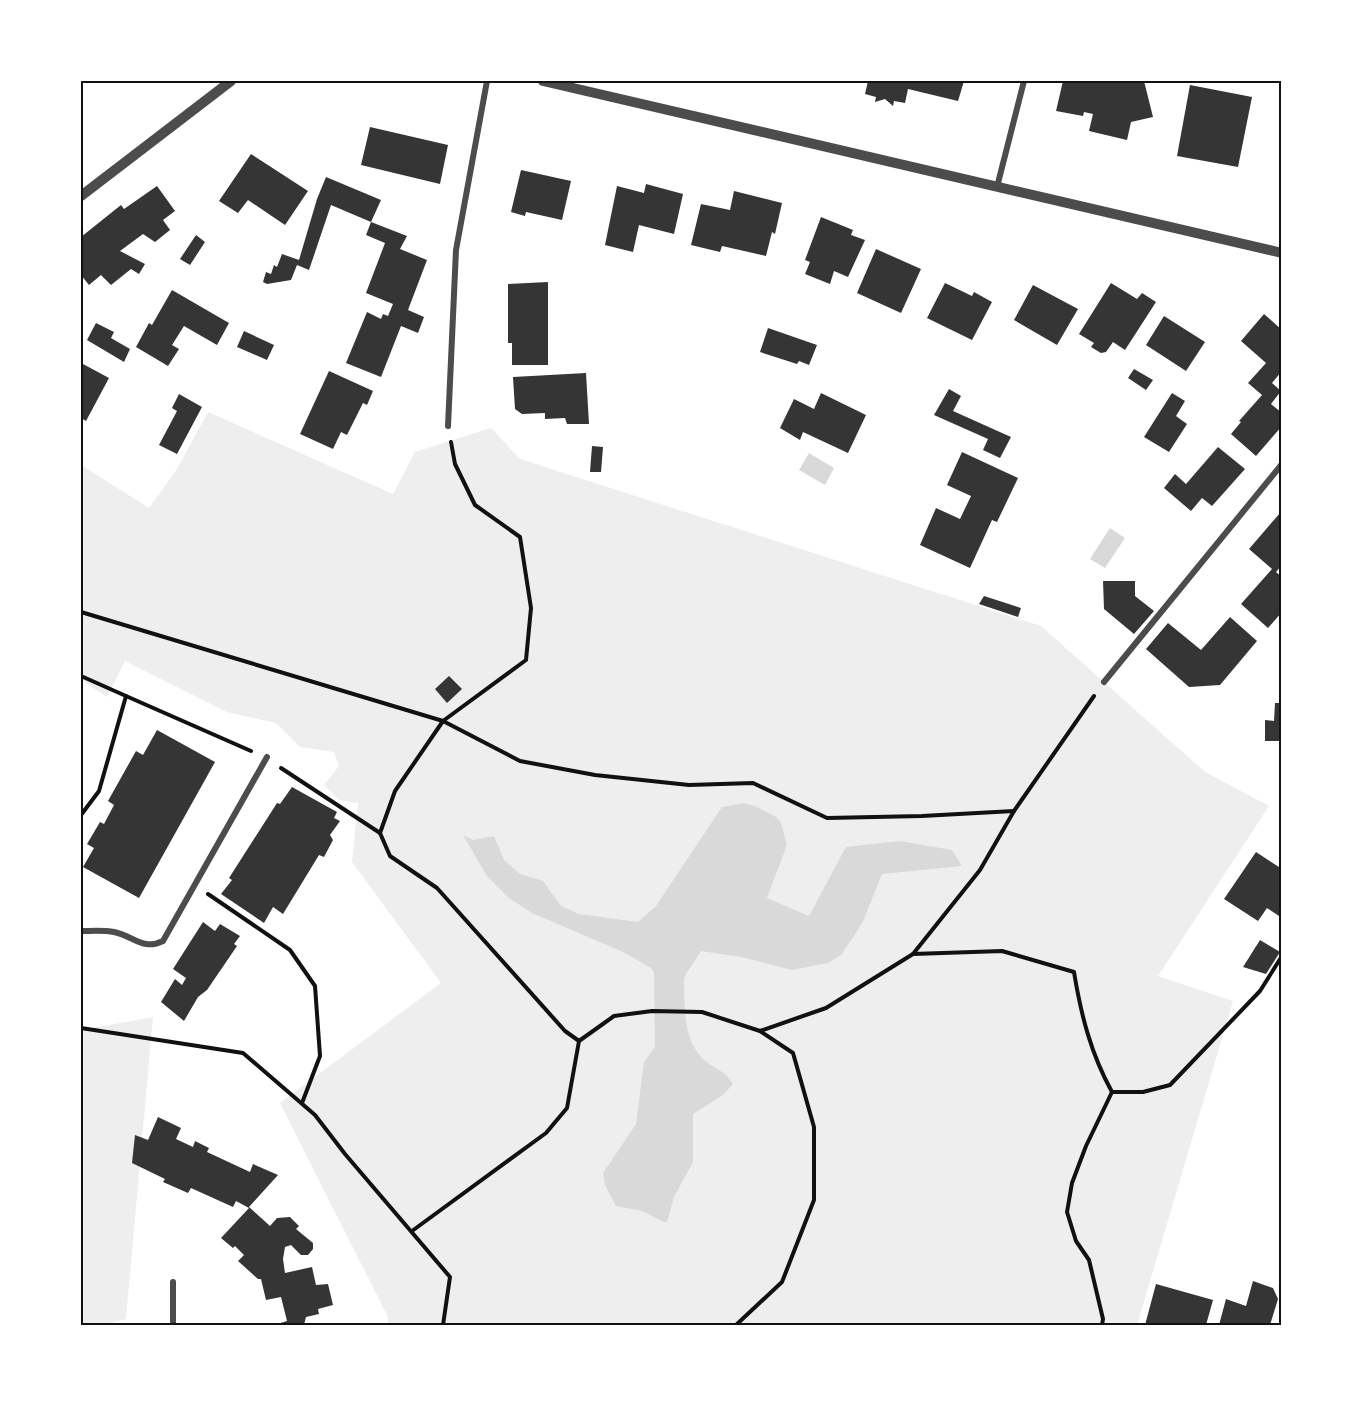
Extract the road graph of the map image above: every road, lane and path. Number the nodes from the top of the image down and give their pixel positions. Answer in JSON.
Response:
{"nodes":[{"id":1,"x":231,"y":81,"type":"edge"},
{"id":2,"x":487,"y":81,"type":"edge"},
{"id":3,"x":543,"y":81,"type":"edge"},
{"id":4,"x":1024,"y":81,"type":"edge"},
{"id":5,"x":997,"y":187,"type":"junction"},
{"id":6,"x":81,"y":196,"type":"edge"},
{"id":7,"x":1282,"y":253,"type":"edge"},
{"id":8,"x":448,"y":426,"type":"joint"},
{"id":9,"x":1282,"y":464,"type":"edge"},
{"id":10,"x":81,"y":612,"type":"edge"},
{"id":11,"x":81,"y":676,"type":"edge"},
{"id":12,"x":1104,"y":682,"type":"joint"},
{"id":13,"x":126,"y":696,"type":"junction"},
{"id":14,"x":443,"y":722,"type":"junction"},
{"id":15,"x":267,"y":758,"type":"junction"},
{"id":16,"x":1014,"y":811,"type":"junction"},
{"id":17,"x":81,"y":815,"type":"edge"},
{"id":18,"x":380,"y":833,"type":"junction"},
{"id":19,"x":195,"y":885,"type":"junction"},
{"id":20,"x":81,"y":931,"type":"edge"},
{"id":21,"x":912,"y":954,"type":"junction"},
{"id":22,"x":1282,"y":956,"type":"edge"},
{"id":23,"x":81,"y":1028,"type":"edge"},
{"id":24,"x":760,"y":1031,"type":"junction"},
{"id":25,"x":579,"y":1041,"type":"junction"},
{"id":26,"x":1113,"y":1092,"type":"junction"},
{"id":27,"x":302,"y":1103,"type":"junction"},
{"id":28,"x":412,"y":1231,"type":"junction"},
{"id":29,"x":173,"y":1282,"type":"dead end"},
{"id":30,"x":172,"y":1325,"type":"edge"},
{"id":31,"x":443,"y":1325,"type":"edge"},
{"id":32,"x":736,"y":1325,"type":"edge"},
{"id":33,"x":1102,"y":1325,"type":"edge"}],
"edges":[{"from":1,"to":6,"type":"street"},
{"from":2,"to":8,"type":"street"},
{"from":3,"to":5,"type":"street"},
{"from":4,"to":5,"type":"street"},
{"from":5,"to":7,"type":"street"},
{"from":8,"to":14,"type":"path"},
{"from":9,"to":12,"type":"street"},
{"from":10,"to":14,"type":"path"},
{"from":11,"to":13,"type":"path"},
{"from":12,"to":16,"type":"path"},
{"from":13,"to":15,"type":"path"},
{"from":13,"to":17,"type":"path"},
{"from":14,"to":16,"type":"path"},
{"from":14,"to":18,"type":"path"},
{"from":15,"to":18,"type":"path"},
{"from":15,"to":19,"type":"street"},
{"from":16,"to":21,"type":"path"},
{"from":18,"to":25,"type":"path"},
{"from":19,"to":20,"type":"street"},
{"from":19,"to":27,"type":"path"},
{"from":21,"to":24,"type":"path"},
{"from":21,"to":26,"type":"path"},
{"from":22,"to":26,"type":"path"},
{"from":23,"to":27,"type":"path"},
{"from":24,"to":25,"type":"path"},
{"from":24,"to":32,"type":"path"},
{"from":25,"to":28,"type":"path"},
{"from":26,"to":33,"type":"path"},
{"from":27,"to":28,"type":"path"},
{"from":28,"to":31,"type":"path"},
{"from":29,"to":30,"type":"street"}]}
